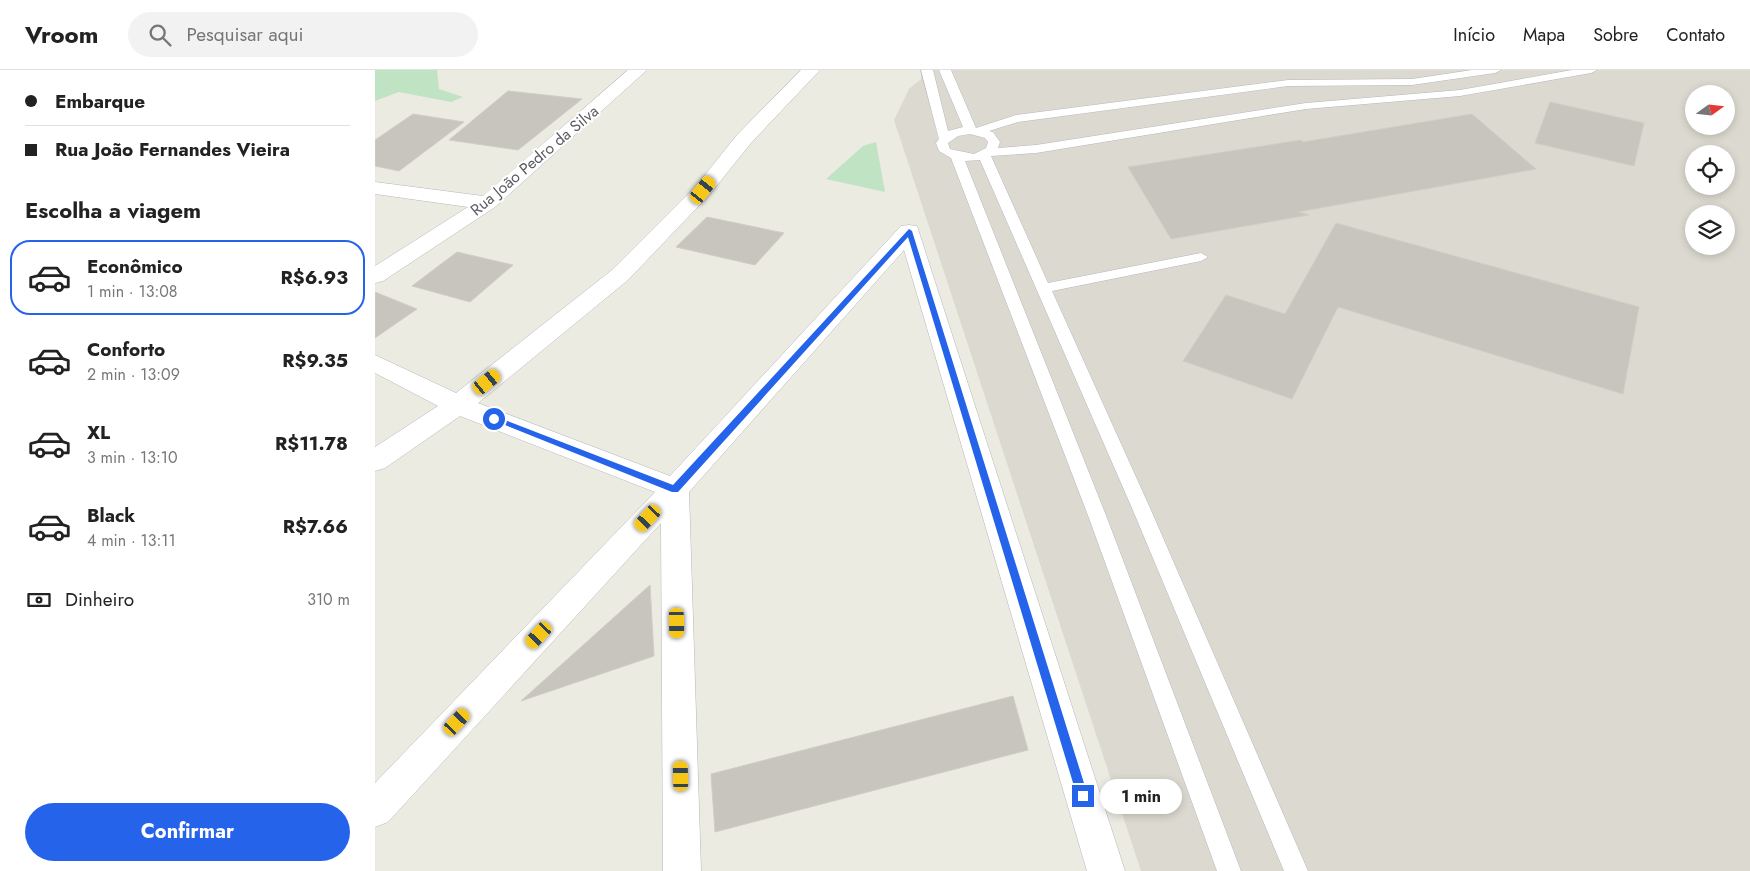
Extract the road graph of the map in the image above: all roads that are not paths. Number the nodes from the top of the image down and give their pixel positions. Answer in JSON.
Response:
{"nodes":[{"id":1,"x":638,"y":70,"type":"edge"},
{"id":2,"x":811,"y":70,"type":"edge"},
{"id":3,"x":927,"y":70,"type":"edge"},
{"id":4,"x":945,"y":70,"type":"edge"},
{"id":5,"x":1495,"y":70,"type":"edge"},
{"id":6,"x":1591,"y":70,"type":"edge"},
{"id":7,"x":1563,"y":72,"type":"edge"},
{"id":8,"x":1288,"y":83,"type":"junction"},
{"id":9,"x":1306,"y":106,"type":"junction"},
{"id":10,"x":974,"y":131,"type":"junction"},
{"id":11,"x":945,"y":138,"type":"junction"},
{"id":12,"x":986,"y":153,"type":"junction"},
{"id":13,"x":957,"y":157,"type":"junction"},
{"id":14,"x":375,"y":188,"type":"edge"},
{"id":15,"x":489,"y":202,"type":"junction"},
{"id":16,"x":1201,"y":258,"type":"dead end"},
{"id":17,"x":375,"y":276,"type":"edge"},
{"id":18,"x":1044,"y":288,"type":"junction"},
{"id":19,"x":375,"y":363,"type":"edge"},
{"id":20,"x":458,"y":405,"type":"junction"},
{"id":21,"x":375,"y":461,"type":"edge"},
{"id":22,"x":675,"y":489,"type":"junction"},
{"id":23,"x":375,"y":809,"type":"edge"},
{"id":24,"x":683,"y":871,"type":"edge"},
{"id":25,"x":1106,"y":871,"type":"edge"},
{"id":26,"x":1229,"y":871,"type":"edge"},
{"id":27,"x":1296,"y":871,"type":"edge"}],
"edges":[{"from":1,"to":15,"type":"street","name":"Rua João Pedro da Silva"},
{"from":2,"to":20,"type":"street"},
{"from":3,"to":11,"type":"lane"},
{"from":4,"to":10,"type":"lane"},
{"from":5,"to":8,"type":"lane"},
{"from":6,"to":7,"type":"lane"},
{"from":7,"to":9,"type":"lane"},
{"from":8,"to":9,"type":"lane"},
{"from":8,"to":10,"type":"lane"},
{"from":9,"to":12,"type":"lane"},
{"from":10,"to":11,"type":"lane"},
{"from":10,"to":12,"type":"lane"},
{"from":11,"to":13,"type":"lane"},
{"from":12,"to":13,"type":"lane"},
{"from":12,"to":18,"type":"lane"},
{"from":13,"to":26,"type":"lane"},
{"from":14,"to":15,"type":"street"},
{"from":15,"to":17,"type":"street","name":"Rua João Pedro da Silva"},
{"from":16,"to":18,"type":"lane"},
{"from":18,"to":27,"type":"lane"},
{"from":19,"to":20,"type":"street"},
{"from":20,"to":21,"type":"street"},
{"from":20,"to":22,"type":"street"},
{"from":22,"to":23,"type":"street"},
{"from":22,"to":24,"type":"street"},
{"from":22,"to":25,"type":"street"}]}
